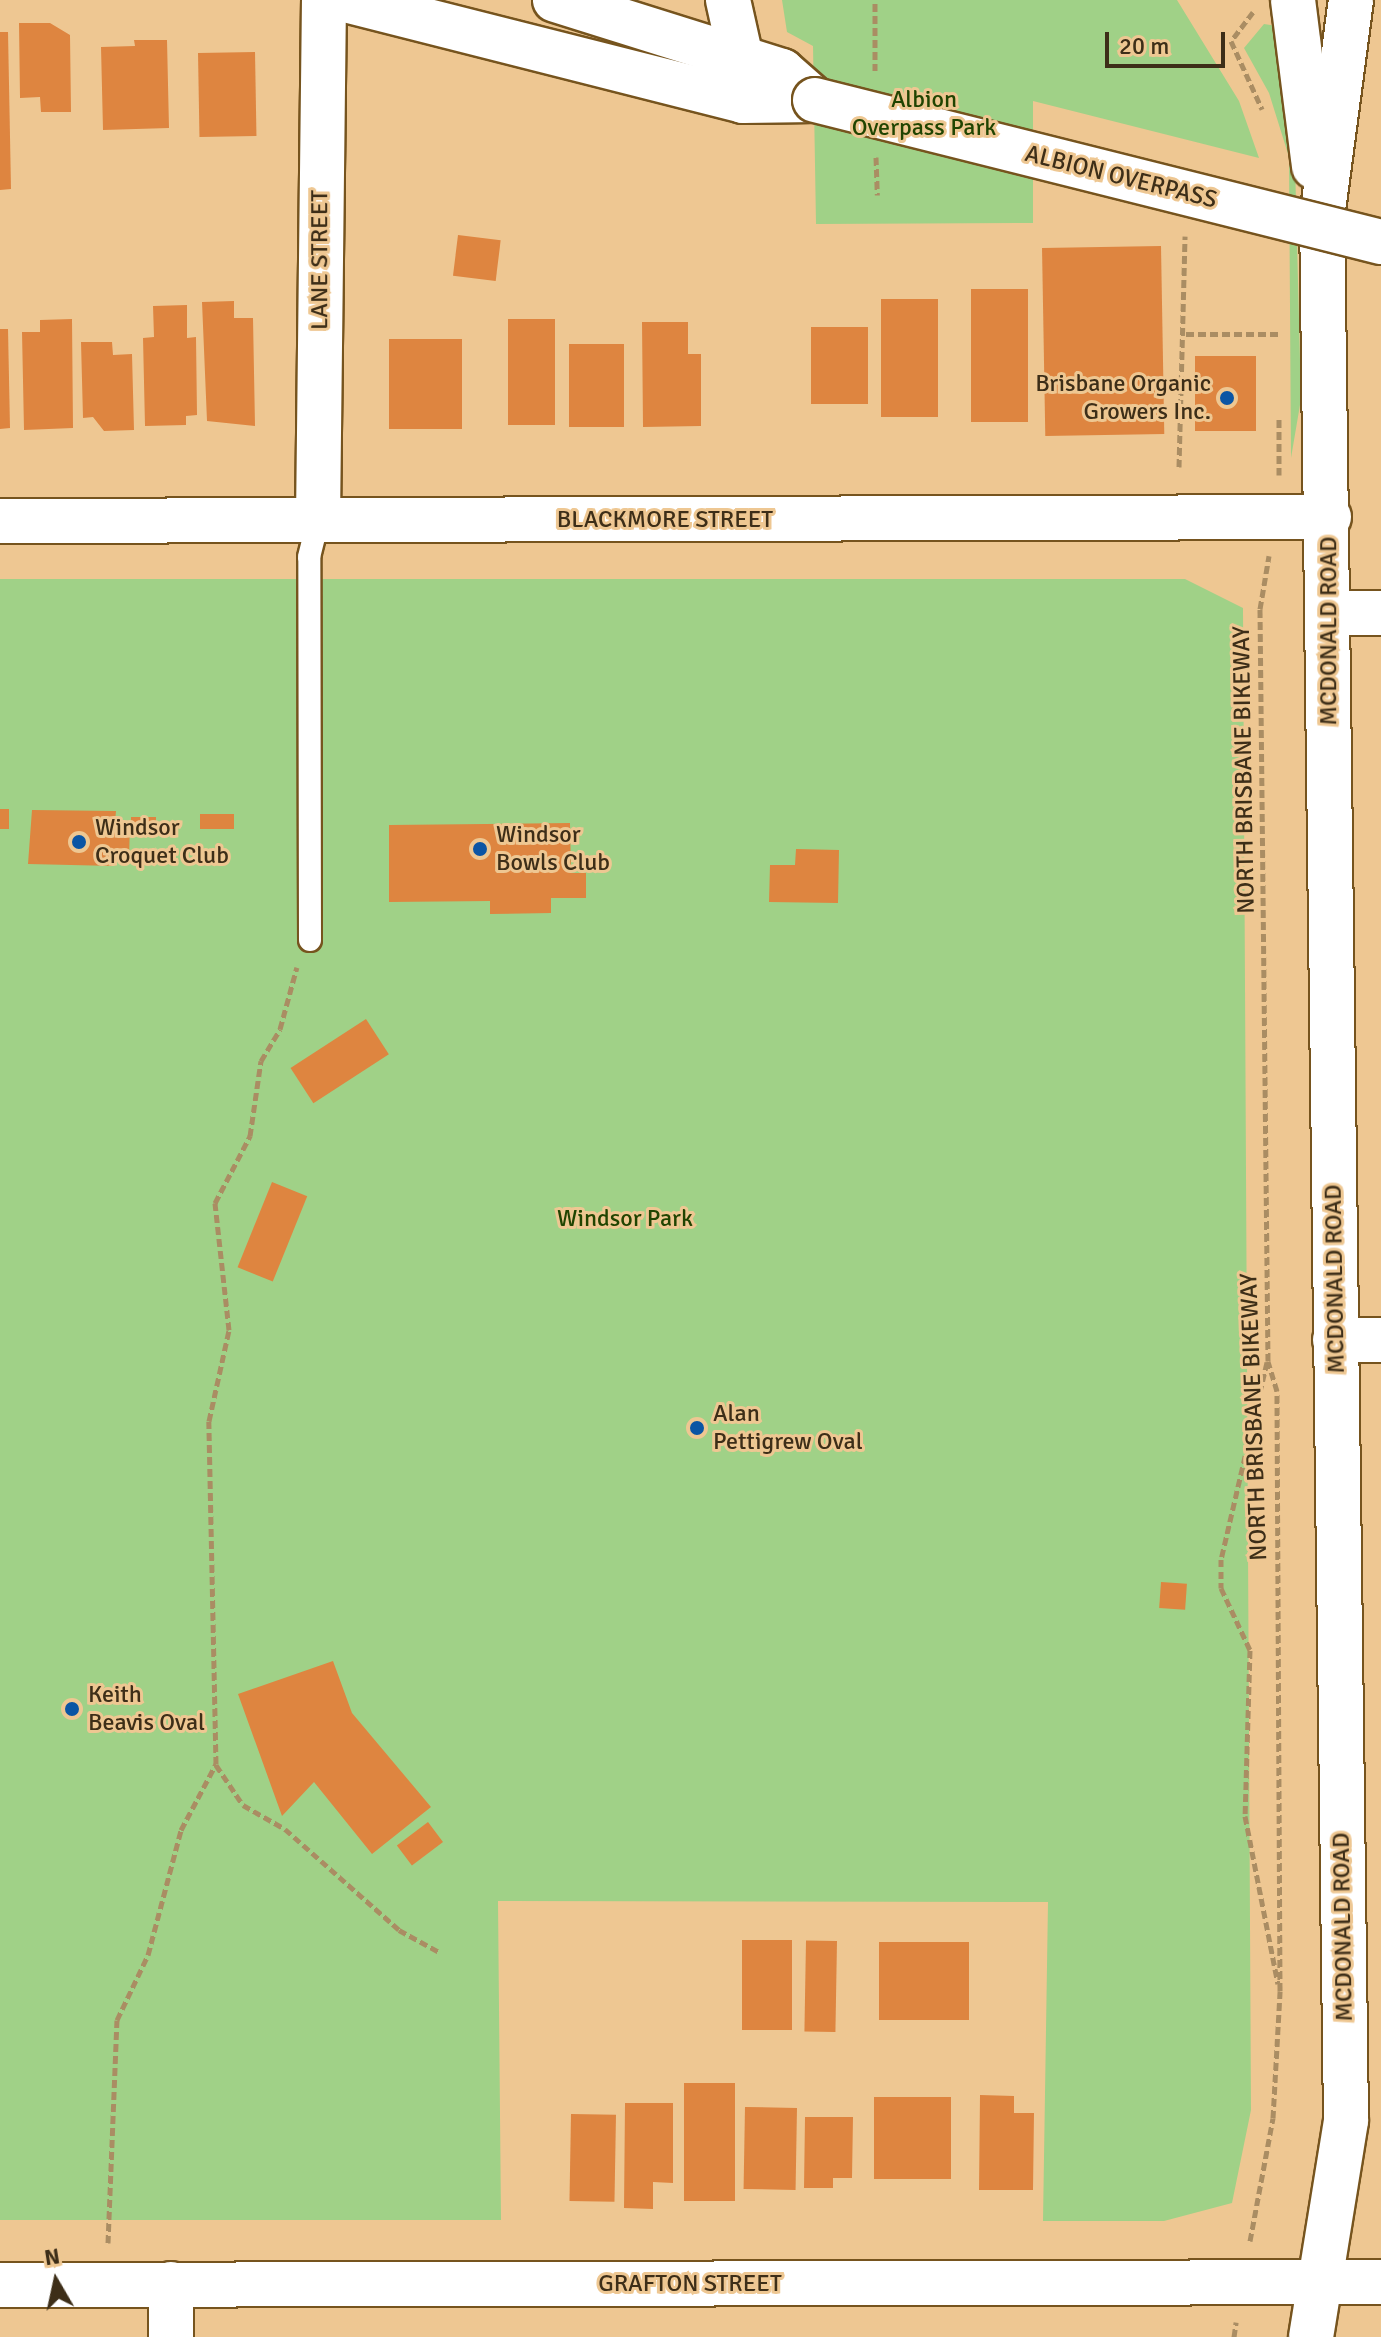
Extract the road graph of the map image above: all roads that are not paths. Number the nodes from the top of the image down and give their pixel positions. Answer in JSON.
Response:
{"nodes":[{"id":1,"x":324,"y":0,"type":"edge"},
{"id":2,"x":345,"y":0,"type":"edge"},
{"id":3,"x":728,"y":0,"type":"edge"},
{"id":4,"x":1293,"y":0,"type":"edge"},
{"id":5,"x":1351,"y":0,"type":"edge"},
{"id":6,"x":582,"y":3,"type":"edge"},
{"id":7,"x":741,"y":58,"type":"junction"},
{"id":8,"x":815,"y":100,"type":"junction"},
{"id":9,"x":1322,"y":217,"type":"junction"},
{"id":10,"x":1381,"y":242,"type":"edge"},
{"id":11,"x":1329,"y":517,"type":"junction"},
{"id":12,"x":318,"y":520,"type":"junction"},
{"id":13,"x":0,"y":521,"type":"edge"},
{"id":14,"x":1327,"y":613,"type":"junction"},
{"id":15,"x":1381,"y":613,"type":"edge"},
{"id":16,"x":310,"y":940,"type":"dead end"},
{"id":17,"x":1335,"y":1340,"type":"junction"},
{"id":18,"x":1381,"y":1340,"type":"edge"},
{"id":19,"x":1325,"y":2282,"type":"junction"},
{"id":20,"x":1381,"y":2282,"type":"edge"},
{"id":21,"x":171,"y":2284,"type":"junction"},
{"id":22,"x":0,"y":2285,"type":"edge"},
{"id":23,"x":171,"y":2337,"type":"edge"},
{"id":24,"x":1311,"y":2337,"type":"edge"}],
"edges":[{"from":1,"to":12,"type":"street","name":"LANE STREET"},
{"from":2,"to":8,"type":"street","name":"ALBION OVERPASS"},
{"from":3,"to":7,"type":"street"},
{"from":4,"to":9,"type":"street","name":"MCDONALD ROAD"},
{"from":5,"to":9,"type":"street","name":"MCDONALD ROAD"},
{"from":6,"to":7,"type":"street","name":"ALBION OVERPASS"},
{"from":7,"to":8,"type":"street","name":"ALBION OVERPASS"},
{"from":8,"to":10,"type":"street","name":"ALBION OVERPASS","bridge":true},
{"from":9,"to":11,"type":"street","name":"MCDONALD ROAD"},
{"from":11,"to":12,"type":"street","name":"BLACKMORE STREET"},
{"from":11,"to":14,"type":"street","name":"MCDONALD ROAD"},
{"from":12,"to":13,"type":"street","name":"BLACKMORE STREET"},
{"from":12,"to":16,"type":"lane"},
{"from":14,"to":15,"type":"street"},
{"from":14,"to":17,"type":"street","name":"MCDONALD ROAD"},
{"from":17,"to":18,"type":"street"},
{"from":17,"to":19,"type":"street","name":"MCDONALD ROAD"},
{"from":19,"to":20,"type":"street","name":"GRAFTON STREET"},
{"from":19,"to":21,"type":"street","name":"GRAFTON STREET"},
{"from":19,"to":24,"type":"street","name":"MCDONALD ROAD"},
{"from":21,"to":22,"type":"street","name":"GRAFTON STREET"},
{"from":21,"to":23,"type":"street"}]}
